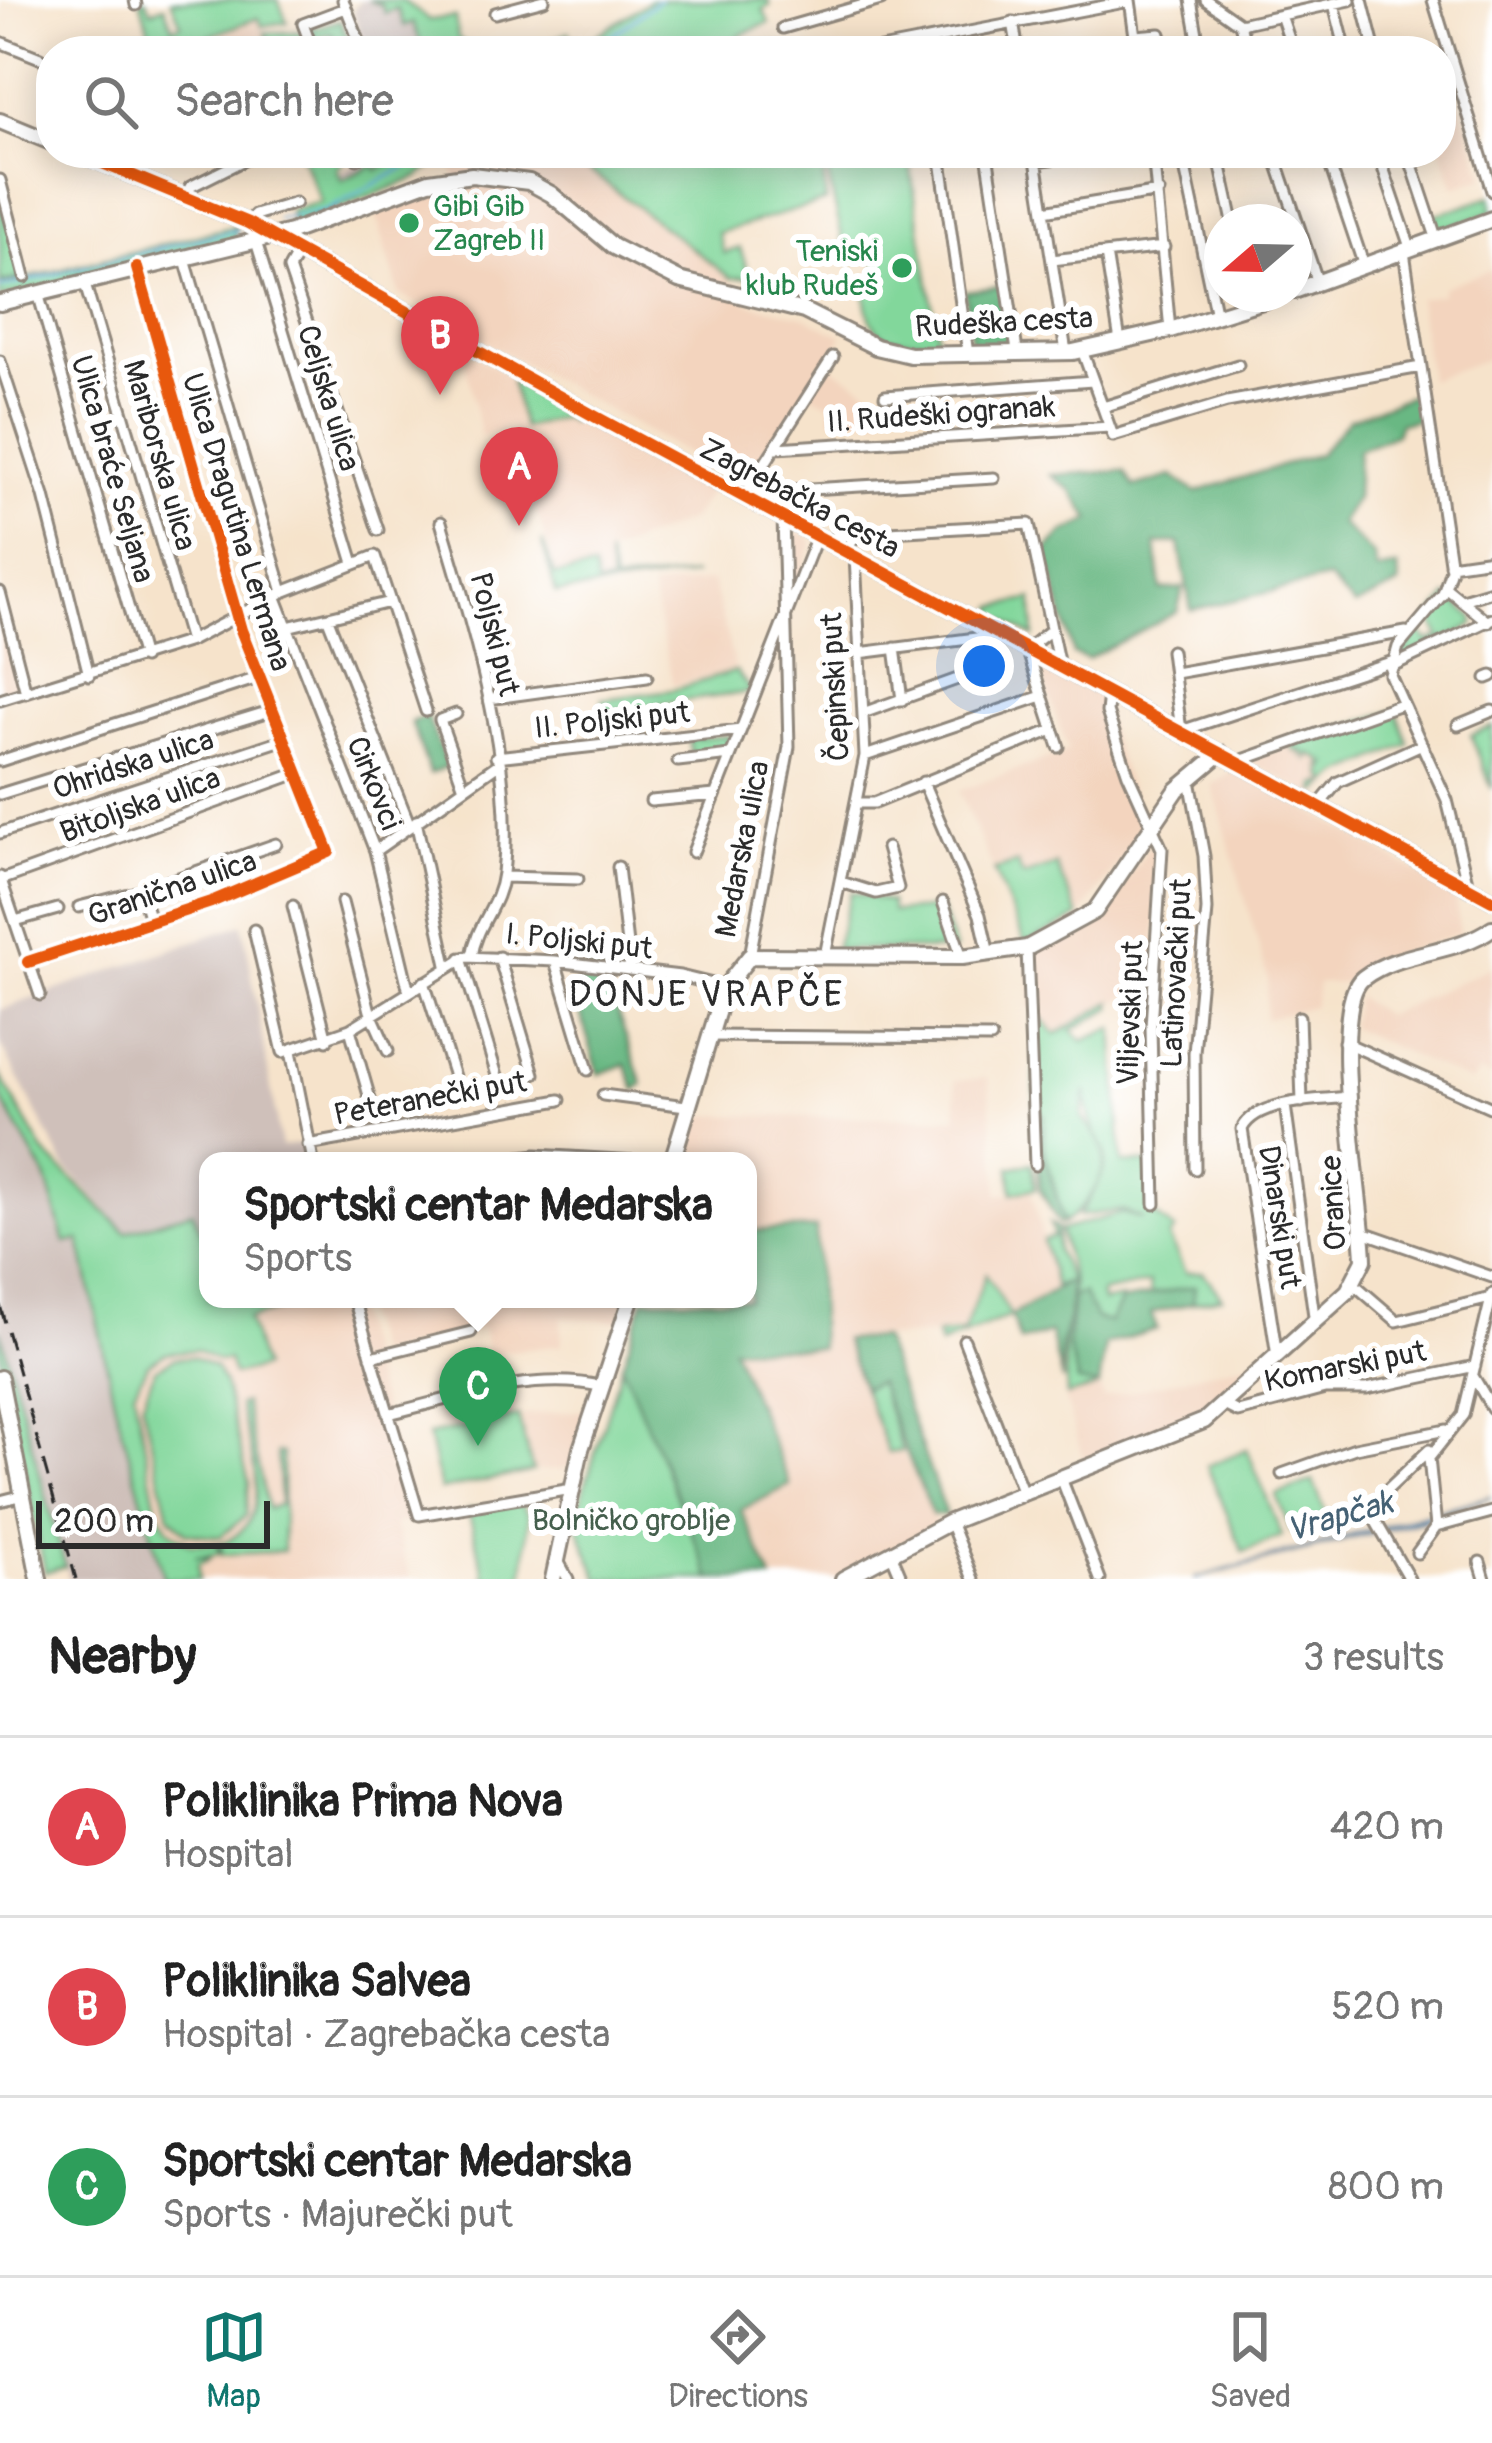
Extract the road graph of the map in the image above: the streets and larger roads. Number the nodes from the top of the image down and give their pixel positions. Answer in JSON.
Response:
{"nodes":[{"id":1,"x":544,"y":0,"type":"edge"},
{"id":2,"x":881,"y":0,"type":"edge"},
{"id":3,"x":1130,"y":0,"type":"edge"},
{"id":4,"x":1191,"y":0,"type":"edge"},
{"id":5,"x":1206,"y":0,"type":"edge"},
{"id":6,"x":1350,"y":0,"type":"edge"},
{"id":7,"x":1362,"y":0,"type":"edge"},
{"id":8,"x":1433,"y":0,"type":"edge"},
{"id":9,"x":344,"y":4,"type":"edge"},
{"id":10,"x":1334,"y":4,"type":"junction"},
{"id":11,"x":495,"y":13,"type":"dead end"},
{"id":12,"x":1282,"y":18,"type":"junction"},
{"id":13,"x":1013,"y":22,"type":"junction"},
{"id":14,"x":1240,"y":24,"type":"junction"},
{"id":15,"x":783,"y":28,"type":"dead end"},
{"id":16,"x":308,"y":36,"type":"edge"},
{"id":17,"x":357,"y":36,"type":"edge"},
{"id":18,"x":959,"y":36,"type":"edge"},
{"id":19,"x":1015,"y":36,"type":"edge"},
{"id":20,"x":1135,"y":36,"type":"joint"},
{"id":21,"x":1160,"y":36,"type":"edge"},
{"id":22,"x":1197,"y":36,"type":"edge"},
{"id":23,"x":1243,"y":36,"type":"edge"},
{"id":24,"x":1288,"y":36,"type":"edge"},
{"id":25,"x":1342,"y":36,"type":"edge"},
{"id":26,"x":1371,"y":36,"type":"edge"},
{"id":27,"x":1444,"y":36,"type":"edge"},
{"id":28,"x":0,"y":42,"type":"edge"},
{"id":29,"x":36,"y":56,"type":"edge"},
{"id":30,"x":1456,"y":74,"type":"edge"},
{"id":31,"x":0,"y":121,"type":"edge"},
{"id":32,"x":36,"y":136,"type":"edge"},
{"id":33,"x":116,"y":168,"type":"edge"},
{"id":34,"x":228,"y":168,"type":"edge"},
{"id":35,"x":942,"y":168,"type":"edge"},
{"id":36,"x":989,"y":168,"type":"edge"},
{"id":37,"x":1037,"y":168,"type":"edge"},
{"id":38,"x":1155,"y":168,"type":"edge"},
{"id":39,"x":1185,"y":168,"type":"edge"},
{"id":40,"x":1222,"y":168,"type":"edge"},
{"id":41,"x":1279,"y":168,"type":"edge"},
{"id":42,"x":1332,"y":168,"type":"edge"},
{"id":43,"x":1382,"y":168,"type":"edge"},
{"id":44,"x":1413,"y":168,"type":"edge"},
{"id":45,"x":0,"y":180,"type":"edge"},
{"id":46,"x":1492,"y":190,"type":"edge"},
{"id":47,"x":1159,"y":192,"type":"junction"},
{"id":48,"x":186,"y":196,"type":"junction"},
{"id":49,"x":295,"y":203,"type":"dead end"},
{"id":50,"x":1229,"y":204,"type":"edge"},
{"id":51,"x":1044,"y":211,"type":"junction"},
{"id":52,"x":1492,"y":220,"type":"edge"},
{"id":53,"x":248,"y":223,"type":"junction"},
{"id":54,"x":270,"y":236,"type":"junction"},
{"id":55,"x":1437,"y":240,"type":"junction"},
{"id":56,"x":1164,"y":247,"type":"junction"},
{"id":57,"x":258,"y":248,"type":"dead end"},
{"id":58,"x":1407,"y":251,"type":"junction"},
{"id":59,"x":298,"y":254,"type":"junction"},
{"id":60,"x":1106,"y":254,"type":"junction"},
{"id":61,"x":184,"y":256,"type":"junction"},
{"id":62,"x":1052,"y":260,"type":"junction"},
{"id":63,"x":1364,"y":266,"type":"junction"},
{"id":64,"x":137,"y":268,"type":"junction"},
{"id":65,"x":26,"y":277,"type":"dead end"},
{"id":66,"x":84,"y":281,"type":"junction"},
{"id":67,"x":1318,"y":283,"type":"junction"},
{"id":68,"x":1312,"y":285,"type":"edge"},
{"id":69,"x":38,"y":293,"type":"junction"},
{"id":70,"x":0,"y":303,"type":"edge"},
{"id":71,"x":1225,"y":312,"type":"edge"},
{"id":72,"x":1216,"y":316,"type":"junction"},
{"id":73,"x":1170,"y":330,"type":"junction"},
{"id":74,"x":1120,"y":341,"type":"junction"},
{"id":75,"x":1017,"y":351,"type":"junction"},
{"id":76,"x":1074,"y":351,"type":"junction"},
{"id":77,"x":968,"y":354,"type":"junction"},
{"id":78,"x":833,"y":357,"type":"dead end"},
{"id":79,"x":0,"y":361,"type":"edge"},
{"id":80,"x":1238,"y":365,"type":"dead end"},
{"id":81,"x":1420,"y":367,"type":"junction"},
{"id":82,"x":1093,"y":381,"type":"junction"},
{"id":83,"x":885,"y":396,"type":"dead end"},
{"id":84,"x":1103,"y":407,"type":"junction"},
{"id":85,"x":1112,"y":432,"type":"junction"},
{"id":86,"x":776,"y":448,"type":"junction"},
{"id":87,"x":994,"y":478,"type":"dead end"},
{"id":88,"x":747,"y":498,"type":"junction"},
{"id":89,"x":783,"y":516,"type":"junction"},
{"id":90,"x":441,"y":522,"type":"dead end"},
{"id":91,"x":378,"y":530,"type":"dead end"},
{"id":92,"x":854,"y":534,"type":"junction"},
{"id":93,"x":819,"y":538,"type":"junction"},
{"id":94,"x":851,"y":554,"type":"junction"},
{"id":95,"x":1492,"y":559,"type":"edge"},
{"id":96,"x":354,"y":563,"type":"junction"},
{"id":97,"x":1450,"y":565,"type":"junction"},
{"id":98,"x":1446,"y":588,"type":"junction"},
{"id":99,"x":1492,"y":591,"type":"edge"},
{"id":100,"x":0,"y":592,"type":"edge"},
{"id":101,"x":280,"y":595,"type":"junction"},
{"id":102,"x":1462,"y":600,"type":"junction"},
{"id":103,"x":390,"y":602,"type":"junction"},
{"id":104,"x":239,"y":619,"type":"junction"},
{"id":105,"x":784,"y":619,"type":"junction"},
{"id":106,"x":328,"y":620,"type":"junction"},
{"id":107,"x":1490,"y":622,"type":"edge"},
{"id":108,"x":287,"y":626,"type":"junction"},
{"id":109,"x":1051,"y":630,"type":"junction"},
{"id":110,"x":1409,"y":631,"type":"junction"},
{"id":111,"x":992,"y":636,"type":"dead end"},
{"id":112,"x":190,"y":641,"type":"junction"},
{"id":113,"x":895,"y":647,"type":"junction"},
{"id":114,"x":1027,"y":649,"type":"junction"},
{"id":115,"x":1171,"y":651,"type":"dead end"},
{"id":116,"x":859,"y":653,"type":"junction"},
{"id":117,"x":143,"y":658,"type":"junction"},
{"id":118,"x":1391,"y":665,"type":"junction"},
{"id":119,"x":1060,"y":666,"type":"junction"},
{"id":120,"x":1175,"y":673,"type":"junction"},
{"id":121,"x":89,"y":675,"type":"junction"},
{"id":122,"x":647,"y":677,"type":"dead end"},
{"id":123,"x":963,"y":677,"type":"dead end"},
{"id":124,"x":258,"y":678,"type":"junction"},
{"id":125,"x":1109,"y":692,"type":"junction"},
{"id":126,"x":26,"y":693,"type":"junction"},
{"id":127,"x":1042,"y":696,"type":"junction"},
{"id":128,"x":488,"y":699,"type":"junction"},
{"id":129,"x":0,"y":700,"type":"edge"},
{"id":130,"x":902,"y":700,"type":"junction"},
{"id":131,"x":1401,"y":704,"type":"junction"},
{"id":132,"x":271,"y":710,"type":"junction"},
{"id":133,"x":1492,"y":711,"type":"edge"},
{"id":134,"x":426,"y":712,"type":"dead end"},
{"id":135,"x":863,"y":713,"type":"junction"},
{"id":136,"x":456,"y":714,"type":"dead end"},
{"id":137,"x":1458,"y":725,"type":"dead end"},
{"id":138,"x":741,"y":730,"type":"junction"},
{"id":139,"x":1053,"y":730,"type":"junction"},
{"id":140,"x":1181,"y":731,"type":"junction"},
{"id":141,"x":282,"y":740,"type":"junction"},
{"id":142,"x":1420,"y":745,"type":"junction"},
{"id":143,"x":1059,"y":748,"type":"dead end"},
{"id":144,"x":1221,"y":753,"type":"junction"},
{"id":145,"x":730,"y":755,"type":"junction"},
{"id":146,"x":865,"y":756,"type":"junction"},
{"id":147,"x":0,"y":761,"type":"edge"},
{"id":148,"x":496,"y":761,"type":"junction"},
{"id":149,"x":678,"y":761,"type":"dead end"},
{"id":150,"x":1237,"y":762,"type":"junction"},
{"id":151,"x":296,"y":774,"type":"junction"},
{"id":152,"x":1190,"y":780,"type":"junction"},
{"id":153,"x":923,"y":782,"type":"junction"},
{"id":154,"x":464,"y":784,"type":"junction"},
{"id":155,"x":0,"y":794,"type":"edge"},
{"id":156,"x":715,"y":795,"type":"junction"},
{"id":157,"x":651,"y":801,"type":"dead end"},
{"id":158,"x":859,"y":803,"type":"junction"},
{"id":159,"x":1318,"y":806,"type":"junction"},
{"id":160,"x":413,"y":824,"type":"junction"},
{"id":161,"x":1149,"y":828,"type":"junction"},
{"id":162,"x":0,"y":833,"type":"edge"},
{"id":163,"x":276,"y":844,"type":"dead end"},
{"id":164,"x":887,"y":848,"type":"dead end"},
{"id":165,"x":375,"y":851,"type":"junction"},
{"id":166,"x":329,"y":852,"type":"joint"},
{"id":167,"x":693,"y":852,"type":"dead end"},
{"id":168,"x":1463,"y":863,"type":"junction"},
{"id":169,"x":618,"y":867,"type":"dead end"},
{"id":170,"x":502,"y":877,"type":"junction"},
{"id":171,"x":1,"y":879,"type":"edge"},
{"id":172,"x":578,"y":879,"type":"dead end"},
{"id":173,"x":1448,"y":879,"type":"junction"},
{"id":174,"x":841,"y":882,"type":"junction"},
{"id":175,"x":1468,"y":888,"type":"junction"},
{"id":176,"x":141,"y":891,"type":"junction"},
{"id":177,"x":1492,"y":899,"type":"edge"},
{"id":178,"x":343,"y":902,"type":"dead end"},
{"id":179,"x":943,"y":902,"type":"dead end"},
{"id":180,"x":293,"y":906,"type":"dead end"},
{"id":181,"x":79,"y":907,"type":"dead end"},
{"id":182,"x":58,"y":909,"type":"dead end"},
{"id":183,"x":15,"y":921,"type":"junction"},
{"id":184,"x":151,"y":923,"type":"junction"},
{"id":185,"x":254,"y":930,"type":"dead end"},
{"id":186,"x":1492,"y":930,"type":"edge"},
{"id":187,"x":1027,"y":948,"type":"junction"},
{"id":188,"x":989,"y":954,"type":"junction"},
{"id":189,"x":749,"y":956,"type":"junction"},
{"id":190,"x":825,"y":956,"type":"junction"},
{"id":191,"x":467,"y":957,"type":"junction"},
{"id":192,"x":499,"y":957,"type":"junction"},
{"id":193,"x":962,"y":958,"type":"junction"},
{"id":194,"x":555,"y":961,"type":"junction"},
{"id":195,"x":28,"y":962,"type":"junction"},
{"id":196,"x":447,"y":965,"type":"junction"},
{"id":197,"x":630,"y":970,"type":"junction"},
{"id":198,"x":424,"y":982,"type":"junction"},
{"id":199,"x":724,"y":987,"type":"junction"},
{"id":200,"x":409,"y":992,"type":"junction"},
{"id":201,"x":40,"y":994,"type":"dead end"},
{"id":202,"x":372,"y":1015,"type":"junction"},
{"id":203,"x":1299,"y":1017,"type":"dead end"},
{"id":204,"x":350,"y":1029,"type":"junction"},
{"id":205,"x":708,"y":1036,"type":"junction"},
{"id":206,"x":991,"y":1038,"type":"dead end"},
{"id":207,"x":327,"y":1040,"type":"junction"},
{"id":208,"x":1344,"y":1042,"type":"junction"},
{"id":209,"x":291,"y":1051,"type":"junction"},
{"id":210,"x":388,"y":1052,"type":"dead end"},
{"id":211,"x":588,"y":1070,"type":"dead end"},
{"id":212,"x":534,"y":1074,"type":"dead end"},
{"id":213,"x":499,"y":1082,"type":"dead end"},
{"id":214,"x":457,"y":1086,"type":"dead end"},
{"id":215,"x":603,"y":1095,"type":"dead end"},
{"id":216,"x":1351,"y":1097,"type":"junction"},
{"id":217,"x":370,"y":1099,"type":"dead end"},
{"id":218,"x":560,"y":1100,"type":"dead end"},
{"id":219,"x":1302,"y":1102,"type":"junction"},
{"id":220,"x":1285,"y":1105,"type":"junction"},
{"id":221,"x":686,"y":1106,"type":"junction"},
{"id":222,"x":1492,"y":1108,"type":"edge"},
{"id":223,"x":308,"y":1145,"type":"junction"},
{"id":224,"x":310,"y":1152,"type":"edge"},
{"id":225,"x":674,"y":1152,"type":"edge"},
{"id":226,"x":1035,"y":1165,"type":"dead end"},
{"id":227,"x":1195,"y":1169,"type":"dead end"},
{"id":228,"x":1155,"y":1204,"type":"dead end"},
{"id":229,"x":1364,"y":1232,"type":"junction"},
{"id":230,"x":1492,"y":1277,"type":"edge"},
{"id":231,"x":1354,"y":1284,"type":"junction"},
{"id":232,"x":1491,"y":1296,"type":"edge"},
{"id":233,"x":357,"y":1308,"type":"edge"},
{"id":234,"x":628,"y":1308,"type":"edge"},
{"id":235,"x":1315,"y":1323,"type":"junction"},
{"id":236,"x":471,"y":1332,"type":"dead end"},
{"id":237,"x":964,"y":1340,"type":"dead end"},
{"id":238,"x":371,"y":1357,"type":"junction"},
{"id":239,"x":1277,"y":1358,"type":"junction"},
{"id":240,"x":1474,"y":1371,"type":"junction"},
{"id":241,"x":0,"y":1378,"type":"edge"},
{"id":242,"x":600,"y":1386,"type":"junction"},
{"id":243,"x":1226,"y":1406,"type":"junction"},
{"id":244,"x":1492,"y":1408,"type":"edge"},
{"id":245,"x":388,"y":1414,"type":"junction"},
{"id":246,"x":1451,"y":1430,"type":"junction"},
{"id":247,"x":1432,"y":1448,"type":"junction"},
{"id":248,"x":1282,"y":1474,"type":"dead end"},
{"id":249,"x":1060,"y":1477,"type":"junction"},
{"id":250,"x":572,"y":1489,"type":"junction"},
{"id":251,"x":1023,"y":1493,"type":"junction"},
{"id":252,"x":25,"y":1495,"type":"junction"},
{"id":253,"x":0,"y":1501,"type":"edge"},
{"id":254,"x":1492,"y":1512,"type":"edge"},
{"id":255,"x":1434,"y":1520,"type":"junction"},
{"id":256,"x":950,"y":1522,"type":"junction"},
{"id":257,"x":891,"y":1553,"type":"junction"},
{"id":258,"x":1417,"y":1553,"type":"dead end"},
{"id":259,"x":557,"y":1559,"type":"junction"},
{"id":260,"x":1480,"y":1562,"type":"dead end"},
{"id":261,"x":871,"y":1572,"type":"edge"},
{"id":262,"x":39,"y":1579,"type":"edge"},
{"id":263,"x":553,"y":1579,"type":"edge"},
{"id":264,"x":568,"y":1579,"type":"edge"},
{"id":265,"x":843,"y":1579,"type":"edge"},
{"id":266,"x":902,"y":1579,"type":"edge"},
{"id":267,"x":973,"y":1579,"type":"edge"},
{"id":268,"x":1100,"y":1579,"type":"edge"},
{"id":269,"x":1408,"y":1579,"type":"edge"},
{"id":270,"x":1485,"y":1579,"type":"edge"}],
"edges":[{"from":1,"to":11,"type":"street"},
{"from":2,"to":15,"type":"street"},
{"from":3,"to":13,"type":"street"},
{"from":3,"to":20,"type":"street"},
{"from":4,"to":22,"type":"street"},
{"from":5,"to":14,"type":"street"},
{"from":6,"to":10,"type":"street"},
{"from":7,"to":26,"type":"street"},
{"from":8,"to":27,"type":"street"},
{"from":9,"to":16,"type":"street"},
{"from":9,"to":17,"type":"street"},
{"from":10,"to":12,"type":"street"},
{"from":10,"to":25,"type":"street"},
{"from":12,"to":14,"type":"street"},
{"from":12,"to":24,"type":"street"},
{"from":13,"to":18,"type":"street"},
{"from":13,"to":19,"type":"street"},
{"from":14,"to":23,"type":"street"},
{"from":20,"to":21,"type":"street"},
{"from":28,"to":29,"type":"street"},
{"from":30,"to":46,"type":"street"},
{"from":31,"to":32,"type":"street"},
{"from":33,"to":48,"type":"street","name":"Zagrebačka cesta"},
{"from":34,"to":48,"type":"street"},
{"from":35,"to":77,"type":"street"},
{"from":36,"to":75,"type":"street"},
{"from":37,"to":51,"type":"street"},
{"from":38,"to":47,"type":"street"},
{"from":39,"to":72,"type":"street"},
{"from":40,"to":50,"type":"street"},
{"from":41,"to":67,"type":"street"},
{"from":42,"to":63,"type":"street"},
{"from":43,"to":58,"type":"street"},
{"from":44,"to":55,"type":"street"},
{"from":45,"to":65,"type":"street"},
{"from":47,"to":51,"type":"street"},
{"from":47,"to":56,"type":"street"},
{"from":48,"to":53,"type":"street","name":"Zagrebačka cesta"},
{"from":49,"to":53,"type":"street"},
{"from":51,"to":62,"type":"street"},
{"from":52,"to":55,"type":"street"},
{"from":53,"to":54,"type":"street","name":"Zagrebačka cesta"},
{"from":54,"to":59,"type":"street","name":"Zagrebačka cesta"},
{"from":54,"to":61,"type":"street","name":"Rudeška cesta"},
{"from":54,"to":77,"type":"street","name":"Rudeška cesta"},
{"from":55,"to":58,"type":"street"},
{"from":56,"to":60,"type":"street"},
{"from":56,"to":73,"type":"street"},
{"from":57,"to":96,"type":"street","name":"Celjska ulica"},
{"from":58,"to":63,"type":"street"},
{"from":58,"to":81,"type":"street"},
{"from":59,"to":88,"type":"street","name":"Zagrebačka cesta"},
{"from":59,"to":91,"type":"street"},
{"from":60,"to":62,"type":"street"},
{"from":60,"to":74,"type":"street"},
{"from":61,"to":64,"type":"street","name":"Rudeška cesta"},
{"from":61,"to":101,"type":"street","name":"Cirkovci"},
{"from":62,"to":76,"type":"street"},
{"from":63,"to":67,"type":"street"},
{"from":64,"to":66,"type":"street","name":"Rudeška cesta"},
{"from":64,"to":104,"type":"street","name":"Ulica Dragutina Lermana"},
{"from":66,"to":69,"type":"street","name":"Rudeška cesta"},
{"from":66,"to":112,"type":"street","name":"Mariborska ulica"},
{"from":67,"to":68,"type":"street"},
{"from":69,"to":70,"type":"street","name":"Rudeška cesta"},
{"from":69,"to":117,"type":"street","name":"Ulica braće Seljana"},
{"from":71,"to":72,"type":"street","name":"Rudeška cesta"},
{"from":72,"to":73,"type":"street","name":"Rudeška cesta"},
{"from":73,"to":74,"type":"street","name":"Rudeška cesta"},
{"from":74,"to":76,"type":"street","name":"Rudeška cesta"},
{"from":75,"to":76,"type":"street","name":"Rudeška cesta"},
{"from":75,"to":77,"type":"street","name":"Rudeška cesta"},
{"from":76,"to":82,"type":"street"},
{"from":78,"to":86,"type":"street","name":"II. Rudeški ogranak"},
{"from":79,"to":121,"type":"street"},
{"from":80,"to":84,"type":"street"},
{"from":81,"to":85,"type":"street","name":"II. Rudeški ogranak"},
{"from":81,"to":97,"type":"street"},
{"from":82,"to":83,"type":"street"},
{"from":82,"to":84,"type":"street"},
{"from":84,"to":85,"type":"street"},
{"from":85,"to":86,"type":"street","name":"II. Rudeški ogranak"},
{"from":86,"to":88,"type":"street","name":"II. Rudeški ogranak"},
{"from":87,"to":88,"type":"street"},
{"from":88,"to":89,"type":"street","name":"Zagrebačka cesta"},
{"from":89,"to":93,"type":"street","name":"Zagrebačka cesta"},
{"from":89,"to":105,"type":"street","name":"Medarska ulica"},
{"from":90,"to":128,"type":"street","name":"Poljski put"},
{"from":92,"to":93,"type":"street","name":"Zagrebačka cesta"},
{"from":92,"to":94,"type":"street","name":"Zagrebačka cesta"},
{"from":92,"to":109,"type":"street","name":"Zagrebačka cesta"},
{"from":93,"to":94,"type":"street","name":"Zagrebačka cesta"},
{"from":93,"to":105,"type":"street"},
{"from":94,"to":114,"type":"street","name":"Zagrebačka cesta"},
{"from":94,"to":116,"type":"street","name":"Čepinski put"},
{"from":95,"to":97,"type":"street"},
{"from":96,"to":101,"type":"street"},
{"from":96,"to":103,"type":"street"},
{"from":97,"to":98,"type":"street"},
{"from":98,"to":102,"type":"street"},
{"from":98,"to":110,"type":"street"},
{"from":99,"to":102,"type":"street"},
{"from":100,"to":126,"type":"street"},
{"from":101,"to":104,"type":"street"},
{"from":101,"to":108,"type":"street","name":"Cirkovci"},
{"from":102,"to":107,"type":"street"},
{"from":103,"to":106,"type":"street"},
{"from":103,"to":134,"type":"street"},
{"from":104,"to":112,"type":"street"},
{"from":104,"to":124,"type":"street","name":"Ulica Dragutina Lermana"},
{"from":105,"to":138,"type":"street"},
{"from":105,"to":189,"type":"street","name":"Medarska ulica"},
{"from":106,"to":108,"type":"street"},
{"from":106,"to":160,"type":"street"},
{"from":107,"to":118,"type":"street"},
{"from":108,"to":165,"type":"street","name":"Cirkovci"},
{"from":109,"to":114,"type":"street"},
{"from":109,"to":119,"type":"street","name":"Zagrebačka cesta"},
{"from":110,"to":118,"type":"street"},
{"from":110,"to":120,"type":"street"},
{"from":111,"to":113,"type":"street"},
{"from":112,"to":117,"type":"street"},
{"from":113,"to":116,"type":"street"},
{"from":113,"to":130,"type":"street"},
{"from":114,"to":119,"type":"street","name":"Zagrebačka cesta"},
{"from":114,"to":127,"type":"street"},
{"from":115,"to":120,"type":"street"},
{"from":116,"to":135,"type":"street","name":"Čepinski put"},
{"from":117,"to":121,"type":"street"},
{"from":118,"to":131,"type":"street"},
{"from":118,"to":140,"type":"street"},
{"from":119,"to":125,"type":"street","name":"Zagrebačka cesta"},
{"from":120,"to":140,"type":"street"},
{"from":121,"to":126,"type":"street"},
{"from":122,"to":128,"type":"street"},
{"from":123,"to":130,"type":"street"},
{"from":124,"to":132,"type":"street","name":"Ulica Dragutina Lermana"},
{"from":124,"to":147,"type":"street"},
{"from":125,"to":140,"type":"street","name":"Zagrebačka cesta"},
{"from":125,"to":161,"type":"street"},
{"from":126,"to":129,"type":"street"},
{"from":127,"to":139,"type":"street"},
{"from":127,"to":146,"type":"street"},
{"from":128,"to":148,"type":"street","name":"Poljski put"},
{"from":130,"to":135,"type":"street"},
{"from":131,"to":142,"type":"street"},
{"from":131,"to":150,"type":"street"},
{"from":132,"to":141,"type":"street","name":"Ulica Dragutina Lermana"},
{"from":132,"to":155,"type":"street"},
{"from":133,"to":137,"type":"street"},
{"from":135,"to":146,"type":"street","name":"Čepinski put"},
{"from":136,"to":154,"type":"street"},
{"from":138,"to":145,"type":"street"},
{"from":138,"to":148,"type":"street","name":"II. Poljski put"},
{"from":139,"to":143,"type":"street"},
{"from":139,"to":153,"type":"street"},
{"from":140,"to":144,"type":"street","name":"Zagrebačka cesta"},
{"from":141,"to":151,"type":"street","name":"Ulica Dragutina Lermana"},
{"from":141,"to":162,"type":"street","name":"Ohridska ulica"},
{"from":142,"to":159,"type":"street"},
{"from":142,"to":168,"type":"street"},
{"from":144,"to":150,"type":"street","name":"Zagrebačka cesta"},
{"from":144,"to":152,"type":"street"},
{"from":145,"to":149,"type":"street"},
{"from":145,"to":156,"type":"street"},
{"from":146,"to":158,"type":"street","name":"Čepinski put"},
{"from":148,"to":154,"type":"street","name":"II. Poljski put"},
{"from":148,"to":170,"type":"street","name":"II. Poljski put"},
{"from":150,"to":159,"type":"street","name":"Zagrebačka cesta"},
{"from":151,"to":166,"type":"street","name":"Ulica Dragutina Lermana"},
{"from":151,"to":171,"type":"street","name":"Bitoljska ulica"},
{"from":152,"to":161,"type":"street"},
{"from":152,"to":227,"type":"street","name":"Latinovački put"},
{"from":153,"to":158,"type":"street"},
{"from":153,"to":188,"type":"street"},
{"from":154,"to":160,"type":"street","name":"II. Poljski put"},
{"from":156,"to":157,"type":"street"},
{"from":156,"to":167,"type":"street"},
{"from":158,"to":174,"type":"street","name":"Čepinski put"},
{"from":159,"to":173,"type":"street","name":"Zagrebačka cesta"},
{"from":160,"to":165,"type":"street","name":"II. Poljski put"},
{"from":160,"to":196,"type":"street"},
{"from":161,"to":187,"type":"street"},
{"from":161,"to":228,"type":"street","name":"Viljevski put"},
{"from":163,"to":176,"type":"street"},
{"from":164,"to":174,"type":"street"},
{"from":165,"to":200,"type":"street","name":"Cirkovci"},
{"from":166,"to":184,"type":"street","name":"Granična ulica"},
{"from":168,"to":173,"type":"street"},
{"from":168,"to":175,"type":"street"},
{"from":169,"to":197,"type":"street"},
{"from":170,"to":172,"type":"street"},
{"from":170,"to":191,"type":"street","name":"II. Poljski put"},
{"from":171,"to":183,"type":"street"},
{"from":173,"to":175,"type":"street","name":"Zagrebačka cesta"},
{"from":174,"to":190,"type":"street","name":"Čepinski put"},
{"from":175,"to":177,"type":"street","name":"Zagrebačka cesta"},
{"from":176,"to":181,"type":"street"},
{"from":176,"to":184,"type":"street"},
{"from":178,"to":202,"type":"street"},
{"from":179,"to":193,"type":"street"},
{"from":180,"to":207,"type":"street"},
{"from":182,"to":183,"type":"street"},
{"from":183,"to":195,"type":"street"},
{"from":184,"to":195,"type":"street","name":"Granična ulica"},
{"from":185,"to":209,"type":"street"},
{"from":186,"to":208,"type":"street","name":"Oranice"},
{"from":187,"to":188,"type":"street"},
{"from":187,"to":226,"type":"street"},
{"from":188,"to":193,"type":"street"},
{"from":189,"to":190,"type":"street"},
{"from":189,"to":199,"type":"street","name":"Medarska ulica"},
{"from":190,"to":193,"type":"street"},
{"from":191,"to":192,"type":"street","name":"I. Poljski put"},
{"from":191,"to":196,"type":"street","name":"I. Poljski put"},
{"from":191,"to":213,"type":"street"},
{"from":192,"to":194,"type":"street","name":"I. Poljski put"},
{"from":192,"to":212,"type":"street"},
{"from":194,"to":197,"type":"street","name":"I. Poljski put"},
{"from":194,"to":211,"type":"street"},
{"from":195,"to":201,"type":"street"},
{"from":196,"to":198,"type":"street","name":"I. Poljski put"},
{"from":197,"to":199,"type":"street","name":"I. Poljski put"},
{"from":198,"to":200,"type":"street","name":"I. Poljski put"},
{"from":198,"to":214,"type":"street"},
{"from":199,"to":205,"type":"street","name":"Medarska ulica"},
{"from":200,"to":202,"type":"street","name":"I. Poljski put"},
{"from":202,"to":204,"type":"street","name":"I. Poljski put"},
{"from":202,"to":210,"type":"street"},
{"from":203,"to":219,"type":"street"},
{"from":204,"to":207,"type":"street","name":"I. Poljski put"},
{"from":204,"to":217,"type":"street"},
{"from":205,"to":206,"type":"street"},
{"from":205,"to":221,"type":"street","name":"Medarska ulica"},
{"from":207,"to":209,"type":"street","name":"I. Poljski put"},
{"from":208,"to":216,"type":"street","name":"Oranice"},
{"from":208,"to":222,"type":"street"},
{"from":209,"to":223,"type":"street"},
{"from":215,"to":221,"type":"street"},
{"from":216,"to":219,"type":"street","name":"Dinarski put"},
{"from":216,"to":229,"type":"street","name":"Oranice"},
{"from":218,"to":223,"type":"street","name":"Peteranečki put"},
{"from":219,"to":220,"type":"street","name":"Dinarski put"},
{"from":220,"to":235,"type":"street"},
{"from":220,"to":239,"type":"street","name":"Dinarski put"},
{"from":221,"to":225,"type":"street","name":"Medarska ulica"},
{"from":223,"to":224,"type":"street"},
{"from":229,"to":230,"type":"street"},
{"from":229,"to":231,"type":"street","name":"Oranice"},
{"from":231,"to":232,"type":"street"},
{"from":231,"to":235,"type":"street","name":"Oranice"},
{"from":232,"to":240,"type":"street"},
{"from":233,"to":238,"type":"street"},
{"from":234,"to":242,"type":"street"},
{"from":235,"to":239,"type":"street","name":"Oranice"},
{"from":236,"to":238,"type":"street"},
{"from":237,"to":251,"type":"street"},
{"from":238,"to":245,"type":"street"},
{"from":239,"to":243,"type":"street","name":"Oranice"},
{"from":240,"to":243,"type":"street","name":"Komarski put"},
{"from":240,"to":244,"type":"street"},
{"from":240,"to":246,"type":"street"},
{"from":241,"to":252,"type":"street"},
{"from":242,"to":245,"type":"street"},
{"from":242,"to":250,"type":"street"},
{"from":243,"to":249,"type":"street","name":"Oranice"},
{"from":245,"to":250,"type":"street"},
{"from":246,"to":247,"type":"street"},
{"from":246,"to":248,"type":"street"},
{"from":247,"to":255,"type":"street"},
{"from":247,"to":269,"type":"street"},
{"from":249,"to":251,"type":"street","name":"Oranice"},
{"from":249,"to":268,"type":"street"},
{"from":250,"to":259,"type":"street"},
{"from":251,"to":256,"type":"street","name":"Oranice"},
{"from":252,"to":253,"type":"street"},
{"from":252,"to":262,"type":"street"},
{"from":254,"to":255,"type":"street"},
{"from":255,"to":258,"type":"street"},
{"from":256,"to":257,"type":"street","name":"Oranice"},
{"from":256,"to":267,"type":"street"},
{"from":257,"to":261,"type":"street","name":"Oranice"},
{"from":257,"to":266,"type":"street"},
{"from":259,"to":263,"type":"street"},
{"from":259,"to":264,"type":"street"},
{"from":260,"to":270,"type":"street"},
{"from":261,"to":265,"type":"street","name":"Oranice"}]}
